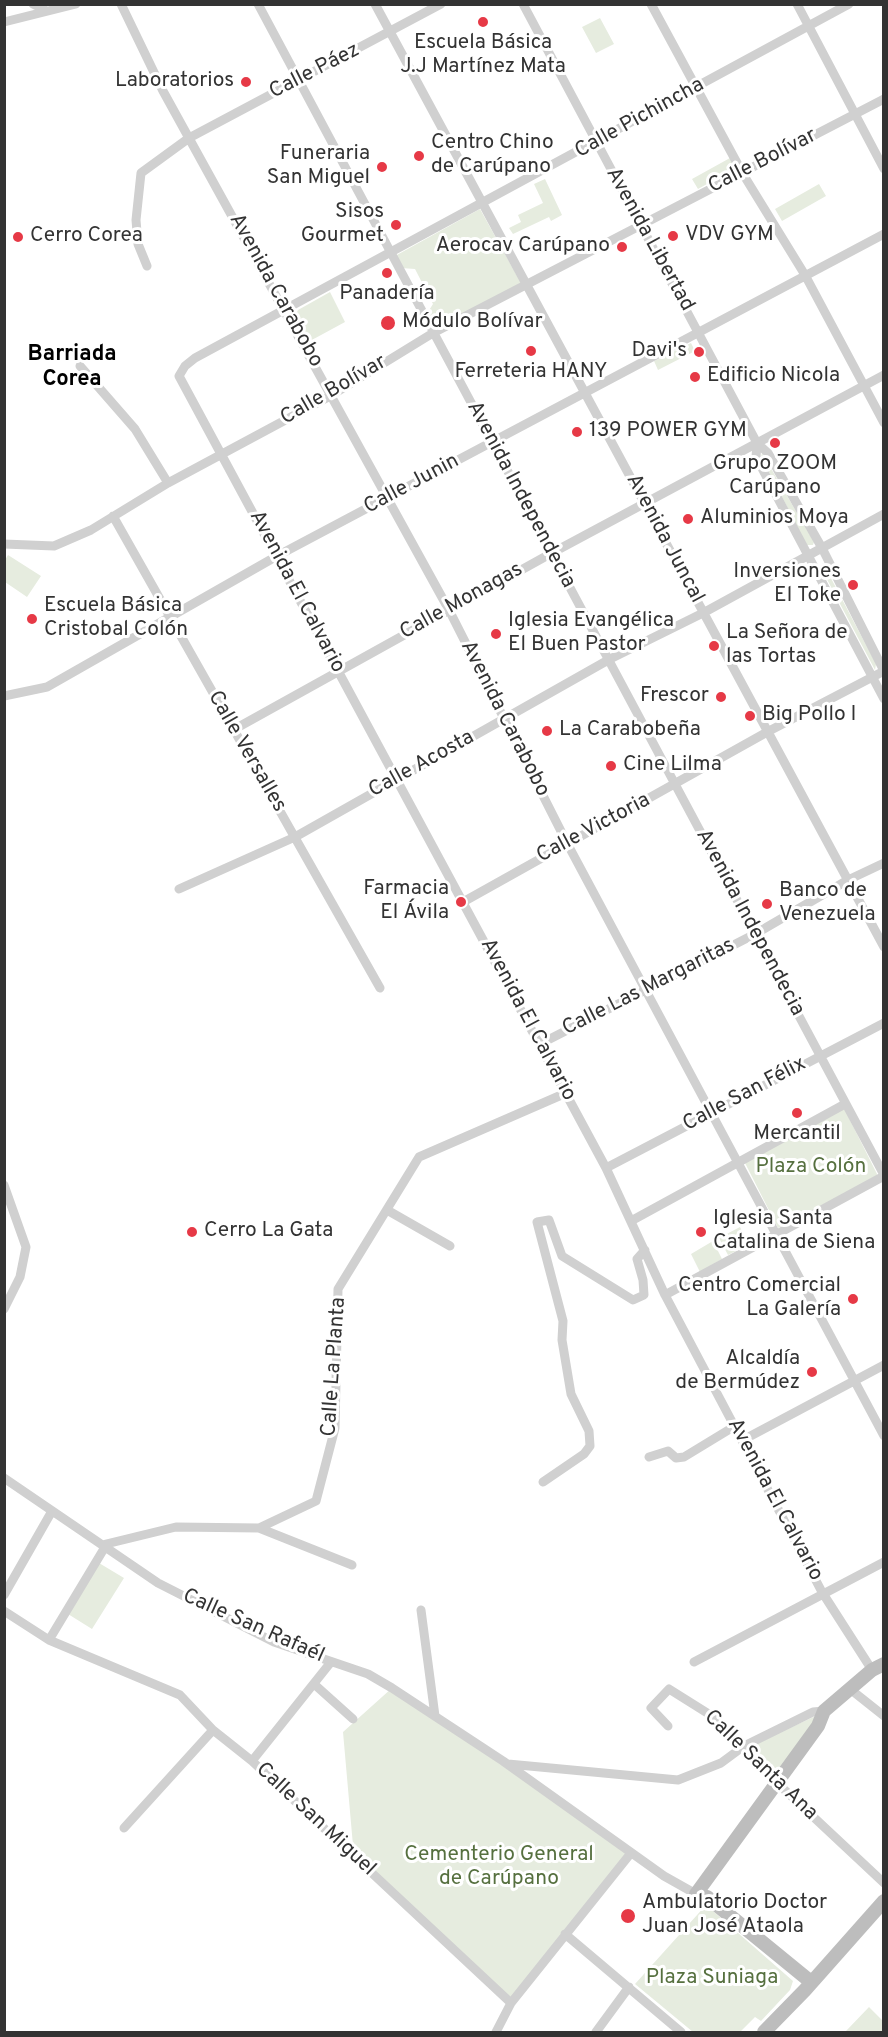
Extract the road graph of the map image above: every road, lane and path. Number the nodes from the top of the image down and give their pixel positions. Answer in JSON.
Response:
{"nodes":[{"id":1,"x":33,"y":4,"type":"edge"},
{"id":2,"x":76,"y":4,"type":"edge"},
{"id":3,"x":121,"y":4,"type":"edge"},
{"id":4,"x":258,"y":4,"type":"edge"},
{"id":5,"x":375,"y":4,"type":"edge"},
{"id":6,"x":441,"y":4,"type":"edge"},
{"id":7,"x":523,"y":4,"type":"edge"},
{"id":8,"x":651,"y":4,"type":"edge"},
{"id":9,"x":797,"y":4,"type":"edge"},
{"id":10,"x":849,"y":4,"type":"edge"},
{"id":11,"x":45,"y":10,"type":"junction"},
{"id":12,"x":4,"y":22,"type":"edge"},
{"id":13,"x":810,"y":26,"type":"junction"},
{"id":14,"x":390,"y":33,"type":"junction"},
{"id":15,"x":299,"y":80,"type":"junction"},
{"id":16,"x":696,"y":88,"type":"junction"},
{"id":17,"x":884,"y":99,"type":"edge"},
{"id":18,"x":855,"y":114,"type":"junction"},
{"id":19,"x":189,"y":138,"type":"junction"},
{"id":20,"x":596,"y":143,"type":"junction"},
{"id":21,"x":884,"y":169,"type":"edge"},
{"id":22,"x":743,"y":174,"type":"junction"},
{"id":23,"x":482,"y":205,"type":"junction"},
{"id":24,"x":640,"y":225,"type":"junction"},
{"id":25,"x":884,"y":234,"type":"edge"},
{"id":26,"x":391,"y":252,"type":"junction"},
{"id":27,"x":147,"y":267,"type":"dead end"},
{"id":28,"x":805,"y":275,"type":"junction"},
{"id":29,"x":528,"y":285,"type":"junction"},
{"id":30,"x":286,"y":309,"type":"junction"},
{"id":31,"x":433,"y":333,"type":"junction"},
{"id":32,"x":700,"y":333,"type":"junction"},
{"id":33,"x":80,"y":366,"type":"dead end"},
{"id":34,"x":180,"y":372,"type":"joint"},
{"id":35,"x":884,"y":375,"type":"edge"},
{"id":36,"x":864,"y":385,"type":"junction"},
{"id":37,"x":585,"y":394,"type":"junction"},
{"id":38,"x":332,"y":395,"type":"junction"},
{"id":39,"x":884,"y":423,"type":"edge"},
{"id":40,"x":492,"y":442,"type":"junction"},
{"id":41,"x":757,"y":443,"type":"junction"},
{"id":42,"x":222,"y":453,"type":"junction"},
{"id":43,"x":168,"y":483,"type":"junction"},
{"id":44,"x":389,"y":498,"type":"junction"},
{"id":45,"x":646,"y":502,"type":"junction"},
{"id":46,"x":884,"y":514,"type":"edge"},
{"id":47,"x":113,"y":516,"type":"junction"},
{"id":48,"x":4,"y":544,"type":"edge"},
{"id":49,"x":822,"y":548,"type":"junction"},
{"id":50,"x":550,"y":554,"type":"junction"},
{"id":51,"x":809,"y":555,"type":"junction"},
{"id":52,"x":277,"y":556,"type":"junction"},
{"id":53,"x":449,"y":610,"type":"junction"},
{"id":54,"x":703,"y":613,"type":"junction"},
{"id":55,"x":168,"y":617,"type":"junction"},
{"id":56,"x":610,"y":659,"type":"junction"},
{"id":57,"x":884,"y":671,"type":"edge"},
{"id":58,"x":339,"y":672,"type":"junction"},
{"id":59,"x":872,"y":677,"type":"junction"},
{"id":60,"x":4,"y":696,"type":"edge"},
{"id":61,"x":884,"y":699,"type":"edge"},
{"id":62,"x":503,"y":720,"type":"junction"},
{"id":63,"x":233,"y":730,"type":"junction"},
{"id":64,"x":769,"y":730,"type":"junction"},
{"id":65,"x":397,"y":779,"type":"junction"},
{"id":66,"x":675,"y":785,"type":"junction"},
{"id":67,"x":295,"y":837,"type":"junction"},
{"id":68,"x":567,"y":843,"type":"junction"},
{"id":69,"x":884,"y":863,"type":"edge"},
{"id":70,"x":848,"y":880,"type":"junction"},
{"id":71,"x":179,"y":889,"type":"dead end"},
{"id":72,"x":463,"y":902,"type":"junction"},
{"id":73,"x":755,"y":934,"type":"junction"},
{"id":74,"x":884,"y":947,"type":"edge"},
{"id":75,"x":380,"y":988,"type":"dead end"},
{"id":76,"x":647,"y":989,"type":"junction"},
{"id":77,"x":884,"y":1023,"type":"edge"},
{"id":78,"x":540,"y":1044,"type":"junction"},
{"id":79,"x":820,"y":1056,"type":"junction"},
{"id":80,"x":566,"y":1093,"type":"junction"},
{"id":81,"x":845,"y":1104,"type":"junction"},
{"id":82,"x":713,"y":1112,"type":"junction"},
{"id":83,"x":737,"y":1161,"type":"junction"},
{"id":84,"x":606,"y":1168,"type":"junction"},
{"id":85,"x":884,"y":1176,"type":"edge"},
{"id":86,"x":4,"y":1185,"type":"edge"},
{"id":87,"x":387,"y":1210,"type":"junction"},
{"id":88,"x":632,"y":1221,"type":"junction"},
{"id":89,"x":777,"y":1234,"type":"junction"},
{"id":90,"x":450,"y":1245,"type":"dead end"},
{"id":91,"x":645,"y":1250,"type":"junction"},
{"id":92,"x":665,"y":1295,"type":"junction"},
{"id":93,"x":4,"y":1309,"type":"edge"},
{"id":94,"x":884,"y":1365,"type":"edge"},
{"id":95,"x":854,"y":1380,"type":"junction"},
{"id":96,"x":735,"y":1426,"type":"junction"},
{"id":97,"x":884,"y":1436,"type":"edge"},
{"id":98,"x":743,"y":1440,"type":"junction"},
{"id":99,"x":649,"y":1457,"type":"dead end"},
{"id":100,"x":4,"y":1479,"type":"edge"},
{"id":101,"x":543,"y":1482,"type":"dead end"},
{"id":102,"x":52,"y":1511,"type":"junction"},
{"id":103,"x":259,"y":1528,"type":"junction"},
{"id":104,"x":103,"y":1546,"type":"junction"},
{"id":105,"x":884,"y":1562,"type":"edge"},
{"id":106,"x":352,"y":1565,"type":"dead end"},
{"id":107,"x":822,"y":1592,"type":"junction"},
{"id":108,"x":4,"y":1595,"type":"edge"},
{"id":109,"x":421,"y":1610,"type":"dead end"},
{"id":110,"x":4,"y":1611,"type":"edge"},
{"id":111,"x":49,"y":1640,"type":"junction"},
{"id":112,"x":331,"y":1662,"type":"junction"},
{"id":113,"x":694,"y":1662,"type":"dead end"},
{"id":114,"x":878,"y":1667,"type":"edge"},
{"id":115,"x":314,"y":1684,"type":"junction"},
{"id":116,"x":850,"y":1689,"type":"junction"},
{"id":117,"x":824,"y":1711,"type":"junction"},
{"id":118,"x":435,"y":1716,"type":"junction"},
{"id":119,"x":884,"y":1716,"type":"edge"},
{"id":120,"x":353,"y":1719,"type":"dead end"},
{"id":121,"x":668,"y":1726,"type":"dead end"},
{"id":122,"x":213,"y":1730,"type":"junction"},
{"id":123,"x":744,"y":1746,"type":"junction"},
{"id":124,"x":252,"y":1761,"type":"junction"},
{"id":125,"x":507,"y":1764,"type":"junction"},
{"id":126,"x":775,"y":1781,"type":"junction"},
{"id":127,"x":124,"y":1828,"type":"dead end"},
{"id":128,"x":631,"y":1852,"type":"junction"},
{"id":129,"x":884,"y":1883,"type":"edge"},
{"id":130,"x":696,"y":1894,"type":"junction"},
{"id":131,"x":884,"y":1901,"type":"edge"},
{"id":132,"x":566,"y":1934,"type":"junction"},
{"id":133,"x":811,"y":1982,"type":"junction"},
{"id":134,"x":629,"y":1987,"type":"junction"},
{"id":135,"x":511,"y":2003,"type":"junction"},
{"id":136,"x":768,"y":2031,"type":"edge"},
{"id":137,"x":496,"y":2032,"type":"edge"},
{"id":138,"x":596,"y":2032,"type":"edge"},
{"id":139,"x":681,"y":2032,"type":"edge"}],
"edges":[{"from":1,"to":11,"type":"street"},
{"from":2,"to":11,"type":"street"},
{"from":3,"to":19,"type":"street","name":"Avenida Carabobo"},
{"from":4,"to":15,"type":"street","name":"Avenida Independecia"},
{"from":5,"to":14,"type":"street","name":"Avenida Juncal"},
{"from":6,"to":14,"type":"street","name":"Calle Páez"},
{"from":7,"to":20,"type":"street","name":"Avenida Libertad"},
{"from":8,"to":16,"type":"street"},
{"from":9,"to":13,"type":"street"},
{"from":10,"to":13,"type":"street","name":"Calle Pichincha"},
{"from":11,"to":12,"type":"street"},
{"from":13,"to":16,"type":"street","name":"Calle Pichincha"},
{"from":13,"to":18,"type":"street"},
{"from":14,"to":15,"type":"street","name":"Calle Páez"},
{"from":14,"to":23,"type":"street","name":"Avenida Juncal"},
{"from":15,"to":19,"type":"street","name":"Calle Páez"},
{"from":15,"to":26,"type":"street","name":"Avenida Independecia"},
{"from":16,"to":20,"type":"street","name":"Calle Pichincha"},
{"from":16,"to":22,"type":"street"},
{"from":17,"to":18,"type":"street","name":"Calle Bolívar"},
{"from":18,"to":21,"type":"street"},
{"from":18,"to":22,"type":"street","name":"Calle Bolívar"},
{"from":19,"to":27,"type":"street","name":"Calle Páez"},
{"from":19,"to":30,"type":"street","name":"Avenida Carabobo"},
{"from":20,"to":23,"type":"street","name":"Calle Pichincha"},
{"from":20,"to":24,"type":"street","name":"Avenida Libertad"},
{"from":22,"to":24,"type":"street","name":"Calle Bolívar"},
{"from":22,"to":28,"type":"street"},
{"from":23,"to":26,"type":"street","name":"Calle Pichincha"},
{"from":23,"to":29,"type":"street","name":"Avenida Juncal"},
{"from":24,"to":29,"type":"street","name":"Calle Bolívar"},
{"from":24,"to":32,"type":"street","name":"Avenida Libertad"},
{"from":25,"to":28,"type":"street","name":"Calle Junin"},
{"from":26,"to":30,"type":"street","name":"Calle Pichincha"},
{"from":26,"to":31,"type":"street","name":"Avenida Independecia"},
{"from":28,"to":32,"type":"street","name":"Calle Junin"},
{"from":28,"to":36,"type":"street"},
{"from":29,"to":31,"type":"street","name":"Calle Bolívar"},
{"from":29,"to":37,"type":"street","name":"Avenida Juncal"},
{"from":30,"to":34,"type":"street","name":"Calle Pichincha"},
{"from":30,"to":38,"type":"street","name":"Avenida Carabobo"},
{"from":31,"to":38,"type":"street","name":"Calle Bolívar"},
{"from":31,"to":40,"type":"street","name":"Avenida Independecia"},
{"from":32,"to":37,"type":"street","name":"Calle Junin"},
{"from":32,"to":41,"type":"street","name":"Avenida Libertad"},
{"from":33,"to":43,"type":"street"},
{"from":34,"to":42,"type":"street","name":"Avenida El Calvario"},
{"from":35,"to":36,"type":"street","name":"Calle Monagas"},
{"from":36,"to":39,"type":"street"},
{"from":36,"to":41,"type":"street","name":"Calle Monagas"},
{"from":37,"to":40,"type":"street","name":"Calle Junin"},
{"from":37,"to":45,"type":"street","name":"Avenida Juncal"},
{"from":38,"to":42,"type":"street","name":"Calle Bolívar"},
{"from":38,"to":44,"type":"street","name":"Avenida Carabobo"},
{"from":40,"to":44,"type":"street","name":"Calle Junin"},
{"from":40,"to":50,"type":"street","name":"Avenida Independecia"},
{"from":41,"to":45,"type":"street","name":"Calle Monagas"},
{"from":41,"to":49,"type":"street","name":"Avenida Libertad"},
{"from":41,"to":51,"type":"street","name":"Avenida Libertad"},
{"from":42,"to":43,"type":"street","name":"Calle Bolívar"},
{"from":42,"to":52,"type":"street","name":"Avenida El Calvario"},
{"from":43,"to":47,"type":"street","name":"Calle Bolívar"},
{"from":44,"to":52,"type":"street","name":"Calle Junin"},
{"from":44,"to":53,"type":"street","name":"Avenida Carabobo"},
{"from":45,"to":50,"type":"street","name":"Calle Monagas"},
{"from":45,"to":54,"type":"street","name":"Avenida Juncal"},
{"from":46,"to":49,"type":"street","name":"Calle Acosta"},
{"from":47,"to":48,"type":"street","name":"Calle Bolívar"},
{"from":47,"to":55,"type":"street","name":"Calle Versalles"},
{"from":49,"to":51,"type":"street","name":"Calle Acosta"},
{"from":49,"to":57,"type":"street","name":"Avenida Libertad"},
{"from":50,"to":53,"type":"street","name":"Calle Monagas"},
{"from":50,"to":56,"type":"street","name":"Avenida Independecia"},
{"from":51,"to":54,"type":"street","name":"Calle Acosta"},
{"from":51,"to":59,"type":"street","name":"Avenida Libertad"},
{"from":52,"to":55,"type":"street","name":"Calle Junin"},
{"from":52,"to":58,"type":"street","name":"Avenida El Calvario"},
{"from":53,"to":58,"type":"street","name":"Calle Monagas"},
{"from":53,"to":62,"type":"street","name":"Avenida Carabobo"},
{"from":54,"to":56,"type":"street","name":"Calle Acosta"},
{"from":54,"to":64,"type":"street","name":"Avenida Juncal"},
{"from":55,"to":60,"type":"street","name":"Calle Junin"},
{"from":55,"to":63,"type":"street","name":"Calle Versalles"},
{"from":56,"to":62,"type":"street","name":"Calle Acosta"},
{"from":56,"to":66,"type":"street","name":"Avenida Independecia"},
{"from":57,"to":59,"type":"street","name":"Calle Victoria"},
{"from":58,"to":63,"type":"street","name":"Calle Monagas"},
{"from":58,"to":65,"type":"street","name":"Avenida El Calvario"},
{"from":59,"to":61,"type":"street","name":"Avenida Libertad"},
{"from":59,"to":64,"type":"street","name":"Calle Victoria"},
{"from":62,"to":65,"type":"street","name":"Calle Acosta"},
{"from":62,"to":68,"type":"street","name":"Avenida Carabobo"},
{"from":63,"to":67,"type":"street","name":"Calle Versalles"},
{"from":64,"to":66,"type":"street","name":"Calle Victoria"},
{"from":64,"to":70,"type":"street","name":"Avenida Juncal"},
{"from":65,"to":67,"type":"street","name":"Calle Acosta"},
{"from":65,"to":72,"type":"street","name":"Avenida El Calvario"},
{"from":66,"to":68,"type":"street","name":"Calle Victoria"},
{"from":66,"to":73,"type":"street","name":"Avenida Independecia"},
{"from":67,"to":71,"type":"street","name":"Calle Acosta"},
{"from":67,"to":75,"type":"street","name":"Calle Versalles"},
{"from":68,"to":72,"type":"street","name":"Calle Victoria"},
{"from":68,"to":76,"type":"street","name":"Avenida Carabobo"},
{"from":69,"to":70,"type":"street","name":"Calle Las Margaritas"},
{"from":70,"to":73,"type":"street","name":"Calle Las Margaritas"},
{"from":70,"to":74,"type":"street","name":"Avenida Juncal"},
{"from":72,"to":78,"type":"street","name":"Avenida El Calvario"},
{"from":73,"to":76,"type":"street","name":"Calle Las Margaritas"},
{"from":73,"to":79,"type":"street","name":"Avenida Independecia"},
{"from":76,"to":78,"type":"street","name":"Calle Las Margaritas"},
{"from":76,"to":82,"type":"street","name":"Avenida Carabobo"},
{"from":77,"to":79,"type":"street","name":"Calle San Félix"},
{"from":78,"to":80,"type":"street","name":"Avenida El Calvario"},
{"from":79,"to":81,"type":"street","name":"Avenida Independecia"},
{"from":79,"to":82,"type":"street","name":"Calle San Félix"},
{"from":80,"to":84,"type":"street","name":"Avenida El Calvario"},
{"from":80,"to":87,"type":"street","name":"Calle La Planta"},
{"from":81,"to":83,"type":"street"},
{"from":81,"to":85,"type":"street","name":"Avenida Independecia"},
{"from":82,"to":83,"type":"street","name":"Avenida Carabobo"},
{"from":82,"to":84,"type":"street","name":"Calle San Félix"},
{"from":83,"to":88,"type":"street"},
{"from":83,"to":89,"type":"street","name":"Avenida Carabobo"},
{"from":84,"to":88,"type":"street","name":"Avenida El Calvario"},
{"from":85,"to":89,"type":"street"},
{"from":86,"to":93,"type":"street"},
{"from":87,"to":90,"type":"street"},
{"from":87,"to":103,"type":"street","name":"Calle La Planta"},
{"from":88,"to":91,"type":"street","name":"Avenida El Calvario"},
{"from":89,"to":92,"type":"street"},
{"from":89,"to":95,"type":"street","name":"Avenida Carabobo"},
{"from":91,"to":92,"type":"street","name":"Avenida El Calvario"},
{"from":91,"to":101,"type":"street"},
{"from":92,"to":96,"type":"street","name":"Avenida El Calvario"},
{"from":94,"to":95,"type":"street"},
{"from":95,"to":97,"type":"street","name":"Avenida Carabobo"},
{"from":95,"to":98,"type":"street"},
{"from":96,"to":98,"type":"street","name":"Avenida El Calvario"},
{"from":96,"to":99,"type":"street"},
{"from":98,"to":107,"type":"street","name":"Avenida El Calvario"},
{"from":100,"to":102,"type":"street","name":"Calle San Rafaél"},
{"from":102,"to":104,"type":"street","name":"Calle San Rafaél"},
{"from":102,"to":108,"type":"street"},
{"from":103,"to":104,"type":"street","name":"Calle La Planta"},
{"from":103,"to":106,"type":"street"},
{"from":104,"to":111,"type":"street"},
{"from":104,"to":112,"type":"street","name":"Calle San Rafaél"},
{"from":105,"to":107,"type":"street"},
{"from":107,"to":113,"type":"street"},
{"from":107,"to":114,"type":"street","name":"Avenida El Calvario"},
{"from":109,"to":118,"type":"street"},
{"from":110,"to":111,"type":"street","name":"Calle San Miguel"},
{"from":111,"to":122,"type":"street","name":"Calle San Miguel"},
{"from":112,"to":115,"type":"street"},
{"from":112,"to":118,"type":"street","name":"Calle San Rafaél"},
{"from":114,"to":116,"type":"main road"},
{"from":115,"to":120,"type":"street"},
{"from":115,"to":124,"type":"street"},
{"from":116,"to":117,"type":"main road"},
{"from":116,"to":119,"type":"street"},
{"from":117,"to":123,"type":"street","name":"Calle San Rafaél"},
{"from":117,"to":126,"type":"main road"},
{"from":118,"to":125,"type":"street","name":"Calle San Rafaél"},
{"from":121,"to":123,"type":"street","name":"Calle Santa Ana"},
{"from":122,"to":124,"type":"street","name":"Calle San Miguel"},
{"from":122,"to":127,"type":"street"},
{"from":123,"to":125,"type":"street","name":"Calle San Rafaél"},
{"from":123,"to":126,"type":"street","name":"Calle Santa Ana"},
{"from":124,"to":135,"type":"street","name":"Calle San Miguel"},
{"from":125,"to":128,"type":"street","name":"Calle San Rafaél"},
{"from":126,"to":129,"type":"street","name":"Calle Santa Ana"},
{"from":126,"to":130,"type":"main road"},
{"from":128,"to":130,"type":"street","name":"Calle San Rafaél"},
{"from":128,"to":132,"type":"street"},
{"from":130,"to":133,"type":"main road"},
{"from":131,"to":133,"type":"main road"},
{"from":132,"to":134,"type":"street"},
{"from":132,"to":135,"type":"street"},
{"from":133,"to":136,"type":"main road"},
{"from":134,"to":138,"type":"street"},
{"from":134,"to":139,"type":"street"},
{"from":135,"to":137,"type":"street"}]}
